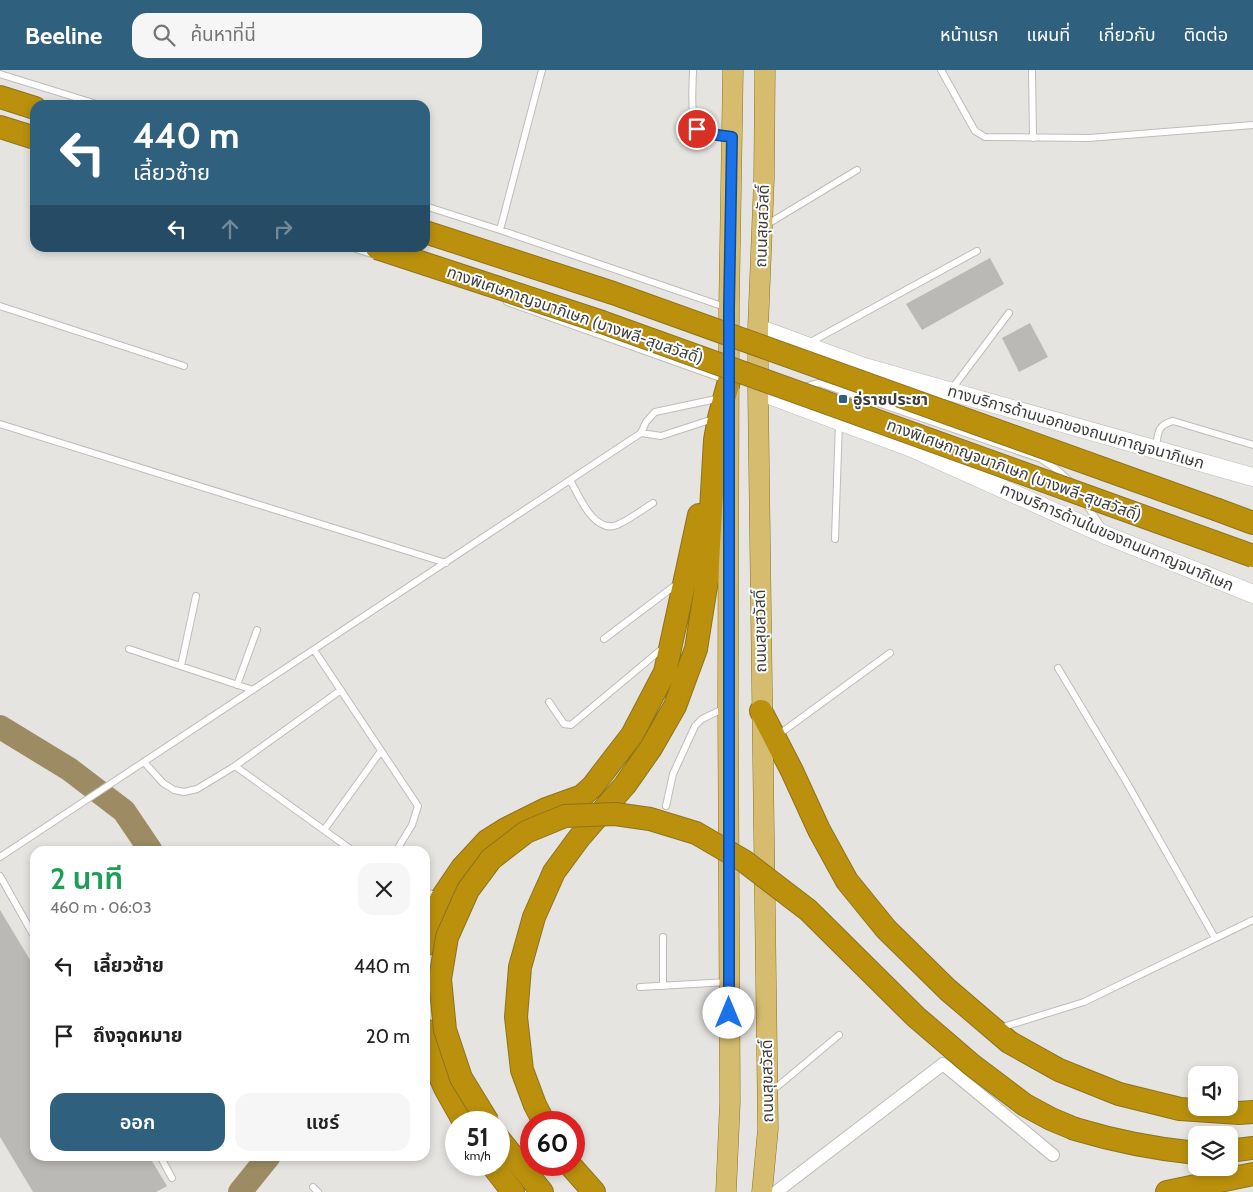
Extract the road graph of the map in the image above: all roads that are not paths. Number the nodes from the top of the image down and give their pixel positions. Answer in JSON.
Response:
{"nodes":[{"id":1,"x":542,"y":70,"type":"edge"},
{"id":2,"x":693,"y":70,"type":"edge"},
{"id":3,"x":732,"y":70,"type":"edge"},
{"id":4,"x":765,"y":70,"type":"edge"},
{"id":5,"x":941,"y":70,"type":"edge"},
{"id":6,"x":1032,"y":70,"type":"edge"},
{"id":7,"x":0,"y":74,"type":"edge"},
{"id":8,"x":0,"y":97,"type":"edge"},
{"id":9,"x":84,"y":100,"type":"edge"},
{"id":10,"x":30,"y":106,"type":"edge"},
{"id":11,"x":1253,"y":125,"type":"edge"},
{"id":12,"x":0,"y":127,"type":"edge"},
{"id":13,"x":0,"y":135,"type":"edge"},
{"id":14,"x":30,"y":136,"type":"edge"},
{"id":15,"x":732,"y":137,"type":"junction"},
{"id":16,"x":1033,"y":138,"type":"junction"},
{"id":17,"x":30,"y":144,"type":"edge"},
{"id":18,"x":858,"y":170,"type":"dead end"},
{"id":19,"x":430,"y":208,"type":"edge"},
{"id":20,"x":762,"y":227,"type":"junction"},
{"id":21,"x":500,"y":230,"type":"junction"},
{"id":22,"x":430,"y":234,"type":"edge"},
{"id":23,"x":379,"y":252,"type":"edge"},
{"id":24,"x":977,"y":252,"type":"dead end"},
{"id":25,"x":503,"y":301,"type":"dead end"},
{"id":26,"x":0,"y":306,"type":"edge"},
{"id":27,"x":729,"y":308,"type":"junction"},
{"id":28,"x":1009,"y":313,"type":"dead end"},
{"id":29,"x":758,"y":328,"type":"junction"},
{"id":30,"x":805,"y":346,"type":"junction"},
{"id":31,"x":184,"y":366,"type":"dead end"},
{"id":32,"x":758,"y":391,"type":"junction"},
{"id":33,"x":950,"y":391,"type":"junction"},
{"id":34,"x":724,"y":399,"type":"junction"},
{"id":35,"x":791,"y":403,"type":"junction"},
{"id":36,"x":839,"y":421,"type":"junction"},
{"id":37,"x":0,"y":424,"type":"edge"},
{"id":38,"x":641,"y":434,"type":"junction"},
{"id":39,"x":715,"y":440,"type":"junction"},
{"id":40,"x":1253,"y":445,"type":"edge"},
{"id":41,"x":1156,"y":449,"type":"junction"},
{"id":42,"x":1253,"y":477,"type":"edge"},
{"id":43,"x":570,"y":480,"type":"junction"},
{"id":44,"x":653,"y":503,"type":"dead end"},
{"id":45,"x":1253,"y":523,"type":"edge"},
{"id":46,"x":1108,"y":536,"type":"junction"},
{"id":47,"x":835,"y":539,"type":"dead end"},
{"id":48,"x":1253,"y":556,"type":"edge"},
{"id":49,"x":446,"y":563,"type":"junction"},
{"id":50,"x":686,"y":578,"type":"junction"},
{"id":51,"x":1253,"y":594,"type":"edge"},
{"id":52,"x":196,"y":596,"type":"dead end"},
{"id":53,"x":257,"y":630,"type":"dead end"},
{"id":54,"x":604,"y":639,"type":"dead end"},
{"id":55,"x":672,"y":641,"type":"junction"},
{"id":56,"x":129,"y":649,"type":"dead end"},
{"id":57,"x":314,"y":650,"type":"junction"},
{"id":58,"x":890,"y":653,"type":"dead end"},
{"id":59,"x":181,"y":666,"type":"junction"},
{"id":60,"x":1058,"y":668,"type":"dead end"},
{"id":61,"x":237,"y":685,"type":"junction"},
{"id":62,"x":253,"y":690,"type":"junction"},
{"id":63,"x":341,"y":690,"type":"junction"},
{"id":64,"x":549,"y":702,"type":"dead end"},
{"id":65,"x":728,"y":706,"type":"junction"},
{"id":66,"x":761,"y":711,"type":"junction"},
{"id":67,"x":774,"y":738,"type":"junction"},
{"id":68,"x":381,"y":751,"type":"junction"},
{"id":69,"x":144,"y":762,"type":"junction"},
{"id":70,"x":235,"y":766,"type":"junction"},
{"id":71,"x":666,"y":806,"type":"dead end"},
{"id":72,"x":324,"y":830,"type":"junction"},
{"id":73,"x":346,"y":846,"type":"edge"},
{"id":74,"x":399,"y":846,"type":"edge"},
{"id":75,"x":0,"y":857,"type":"edge"},
{"id":76,"x":0,"y":876,"type":"edge"},
{"id":77,"x":434,"y":894,"type":"edge"},
{"id":78,"x":1253,"y":920,"type":"edge"},
{"id":79,"x":430,"y":926,"type":"edge"},
{"id":80,"x":30,"y":929,"type":"edge"},
{"id":81,"x":663,"y":937,"type":"dead end"},
{"id":82,"x":1216,"y":938,"type":"junction"},
{"id":83,"x":729,"y":982,"type":"junction"},
{"id":84,"x":663,"y":986,"type":"junction"},
{"id":85,"x":640,"y":987,"type":"dead end"},
{"id":86,"x":995,"y":1030,"type":"junction"},
{"id":87,"x":839,"y":1035,"type":"dead end"},
{"id":88,"x":430,"y":1054,"type":"edge"},
{"id":89,"x":767,"y":1095,"type":"junction"},
{"id":90,"x":458,"y":1111,"type":"edge"},
{"id":91,"x":481,"y":1111,"type":"edge"},
{"id":92,"x":538,"y":1111,"type":"edge"},
{"id":93,"x":1253,"y":1112,"type":"edge"},
{"id":94,"x":1253,"y":1148,"type":"edge"},
{"id":95,"x":1238,"y":1150,"type":"edge"},
{"id":96,"x":1188,"y":1152,"type":"edge"},
{"id":97,"x":510,"y":1153,"type":"edge"},
{"id":98,"x":1053,"y":1155,"type":"dead end"},
{"id":99,"x":163,"y":1161,"type":"edge"},
{"id":100,"x":1253,"y":1174,"type":"edge"},
{"id":101,"x":501,"y":1176,"type":"edge"},
{"id":102,"x":580,"y":1176,"type":"edge"},
{"id":103,"x":172,"y":1178,"type":"dead end"},
{"id":104,"x":1176,"y":1190,"type":"edge"},
{"id":105,"x":513,"y":1192,"type":"edge"},
{"id":106,"x":542,"y":1192,"type":"edge"},
{"id":107,"x":594,"y":1192,"type":"edge"},
{"id":108,"x":726,"y":1192,"type":"edge"},
{"id":109,"x":762,"y":1192,"type":"edge"},
{"id":110,"x":776,"y":1192,"type":"edge"}],
"edges":[{"from":1,"to":21,"type":"lane"},
{"from":2,"to":15,"type":"lane"},
{"from":3,"to":15,"type":"main road","name":"ถนนสุขสวัสดิ์"},
{"from":4,"to":20,"type":"main road","name":"ถนนสุขสวัสดิ์"},
{"from":5,"to":16,"type":"lane"},
{"from":6,"to":16,"type":"lane"},
{"from":7,"to":9,"type":"lane"},
{"from":8,"to":10,"type":"highway"},
{"from":11,"to":16,"type":"lane"},
{"from":12,"to":14,"type":"highway"},
{"from":13,"to":17,"type":"lane"},
{"from":15,"to":27,"type":"main road","name":"ถนนสุขสวัสดิ์"},
{"from":18,"to":20,"type":"lane"},
{"from":19,"to":21,"type":"lane"},
{"from":20,"to":29,"type":"main road","name":"ถนนสุขสวัสดิ์"},
{"from":21,"to":27,"type":"lane"},
{"from":22,"to":45,"type":"highway","name":"ทางพิเศษกาญจนาภิเษก (บางพลี-สุขสวัสดิ์)","bridge":true},
{"from":23,"to":48,"type":"highway","name":"ทางพิเศษกาญจนาภิเษก (บางพลี-สุขสวัสดิ์)","bridge":true},
{"from":24,"to":30,"type":"lane"},
{"from":25,"to":34,"type":"lane"},
{"from":26,"to":31,"type":"lane"},
{"from":27,"to":34,"type":"main road","name":"ถนนสุขสวัสดิ์"},
{"from":28,"to":33,"type":"lane"},
{"from":29,"to":30,"type":"main road","name":"ทางบริการด้านนอกของถนนกาญจนาภิเษก"},
{"from":29,"to":32,"type":"main road","name":"ถนนสุขสวัสดิ์"},
{"from":30,"to":33,"type":"main road","name":"ทางบริการด้านนอกของถนนกาญจนาภิเษก"},
{"from":32,"to":34,"type":"main road"},
{"from":32,"to":35,"type":"main road","name":"ทางบริการด้านในของถนนกาญจนาภิเษก"},
{"from":32,"to":66,"type":"main road","name":"ถนนสุขสวัสดิ์"},
{"from":33,"to":41,"type":"main road","name":"ทางบริการด้านนอกของถนนกาญจนาภิเษก"},
{"from":34,"to":38,"type":"lane"},
{"from":34,"to":38,"type":"lane"},
{"from":34,"to":39,"type":"highway"},
{"from":34,"to":65,"type":"main road","name":"ถนนสุขสวัสดิ์"},
{"from":35,"to":36,"type":"main road","name":"ทางบริการด้านในของถนนกาญจนาภิเษก"},
{"from":35,"to":46,"type":"lane"},
{"from":36,"to":46,"type":"main road","name":"ทางบริการด้านในของถนนกาญจนาภิเษก"},
{"from":36,"to":47,"type":"lane"},
{"from":37,"to":49,"type":"lane"},
{"from":38,"to":43,"type":"lane"},
{"from":39,"to":50,"type":"highway"},
{"from":39,"to":92,"type":"highway"},
{"from":40,"to":41,"type":"lane"},
{"from":41,"to":42,"type":"main road","name":"ทางบริการด้านนอกของถนนกาญจนาภิเษก"},
{"from":43,"to":44,"type":"lane"},
{"from":43,"to":49,"type":"lane"},
{"from":46,"to":51,"type":"main road","name":"ทางบริการด้านในของถนนกาญจนาภิเษก"},
{"from":49,"to":57,"type":"lane"},
{"from":50,"to":54,"type":"lane"},
{"from":50,"to":55,"type":"highway"},
{"from":52,"to":59,"type":"lane"},
{"from":53,"to":61,"type":"lane"},
{"from":55,"to":64,"type":"lane"},
{"from":55,"to":77,"type":"highway"},
{"from":56,"to":59,"type":"lane"},
{"from":57,"to":62,"type":"lane"},
{"from":57,"to":63,"type":"lane"},
{"from":58,"to":67,"type":"lane"},
{"from":59,"to":61,"type":"lane"},
{"from":60,"to":82,"type":"lane"},
{"from":61,"to":62,"type":"lane"},
{"from":62,"to":69,"type":"lane"},
{"from":63,"to":68,"type":"lane"},
{"from":63,"to":70,"type":"lane"},
{"from":65,"to":71,"type":"lane"},
{"from":65,"to":83,"type":"main road","name":"ถนนสุขสวัสดิ์"},
{"from":66,"to":67,"type":"highway"},
{"from":66,"to":89,"type":"main road","name":"ถนนสุขสวัสดิ์"},
{"from":67,"to":86,"type":"highway"},
{"from":68,"to":72,"type":"lane"},
{"from":68,"to":74,"type":"lane"},
{"from":69,"to":70,"type":"lane"},
{"from":69,"to":75,"type":"lane"},
{"from":70,"to":72,"type":"lane"},
{"from":72,"to":73,"type":"lane"},
{"from":76,"to":80,"type":"lane"},
{"from":77,"to":79,"type":"highway"},
{"from":78,"to":82,"type":"lane"},
{"from":81,"to":84,"type":"lane"},
{"from":82,"to":86,"type":"lane"},
{"from":83,"to":84,"type":"lane"},
{"from":83,"to":108,"type":"main road","name":"ถนนสุขสวัสดิ์"},
{"from":84,"to":85,"type":"lane"},
{"from":86,"to":93,"type":"highway"},
{"from":87,"to":89,"type":"lane"},
{"from":88,"to":90,"type":"highway"},
{"from":89,"to":109,"type":"main road","name":"ถนนสุขสวัสดิ์"},
{"from":91,"to":96,"type":"highway","bridge":true},
{"from":94,"to":95,"type":"highway"},
{"from":97,"to":106,"type":"highway"},
{"from":98,"to":110,"type":"street"},
{"from":99,"to":103,"type":"lane"},
{"from":100,"to":104,"type":"highway"},
{"from":101,"to":105,"type":"highway"},
{"from":102,"to":107,"type":"highway"}]}
